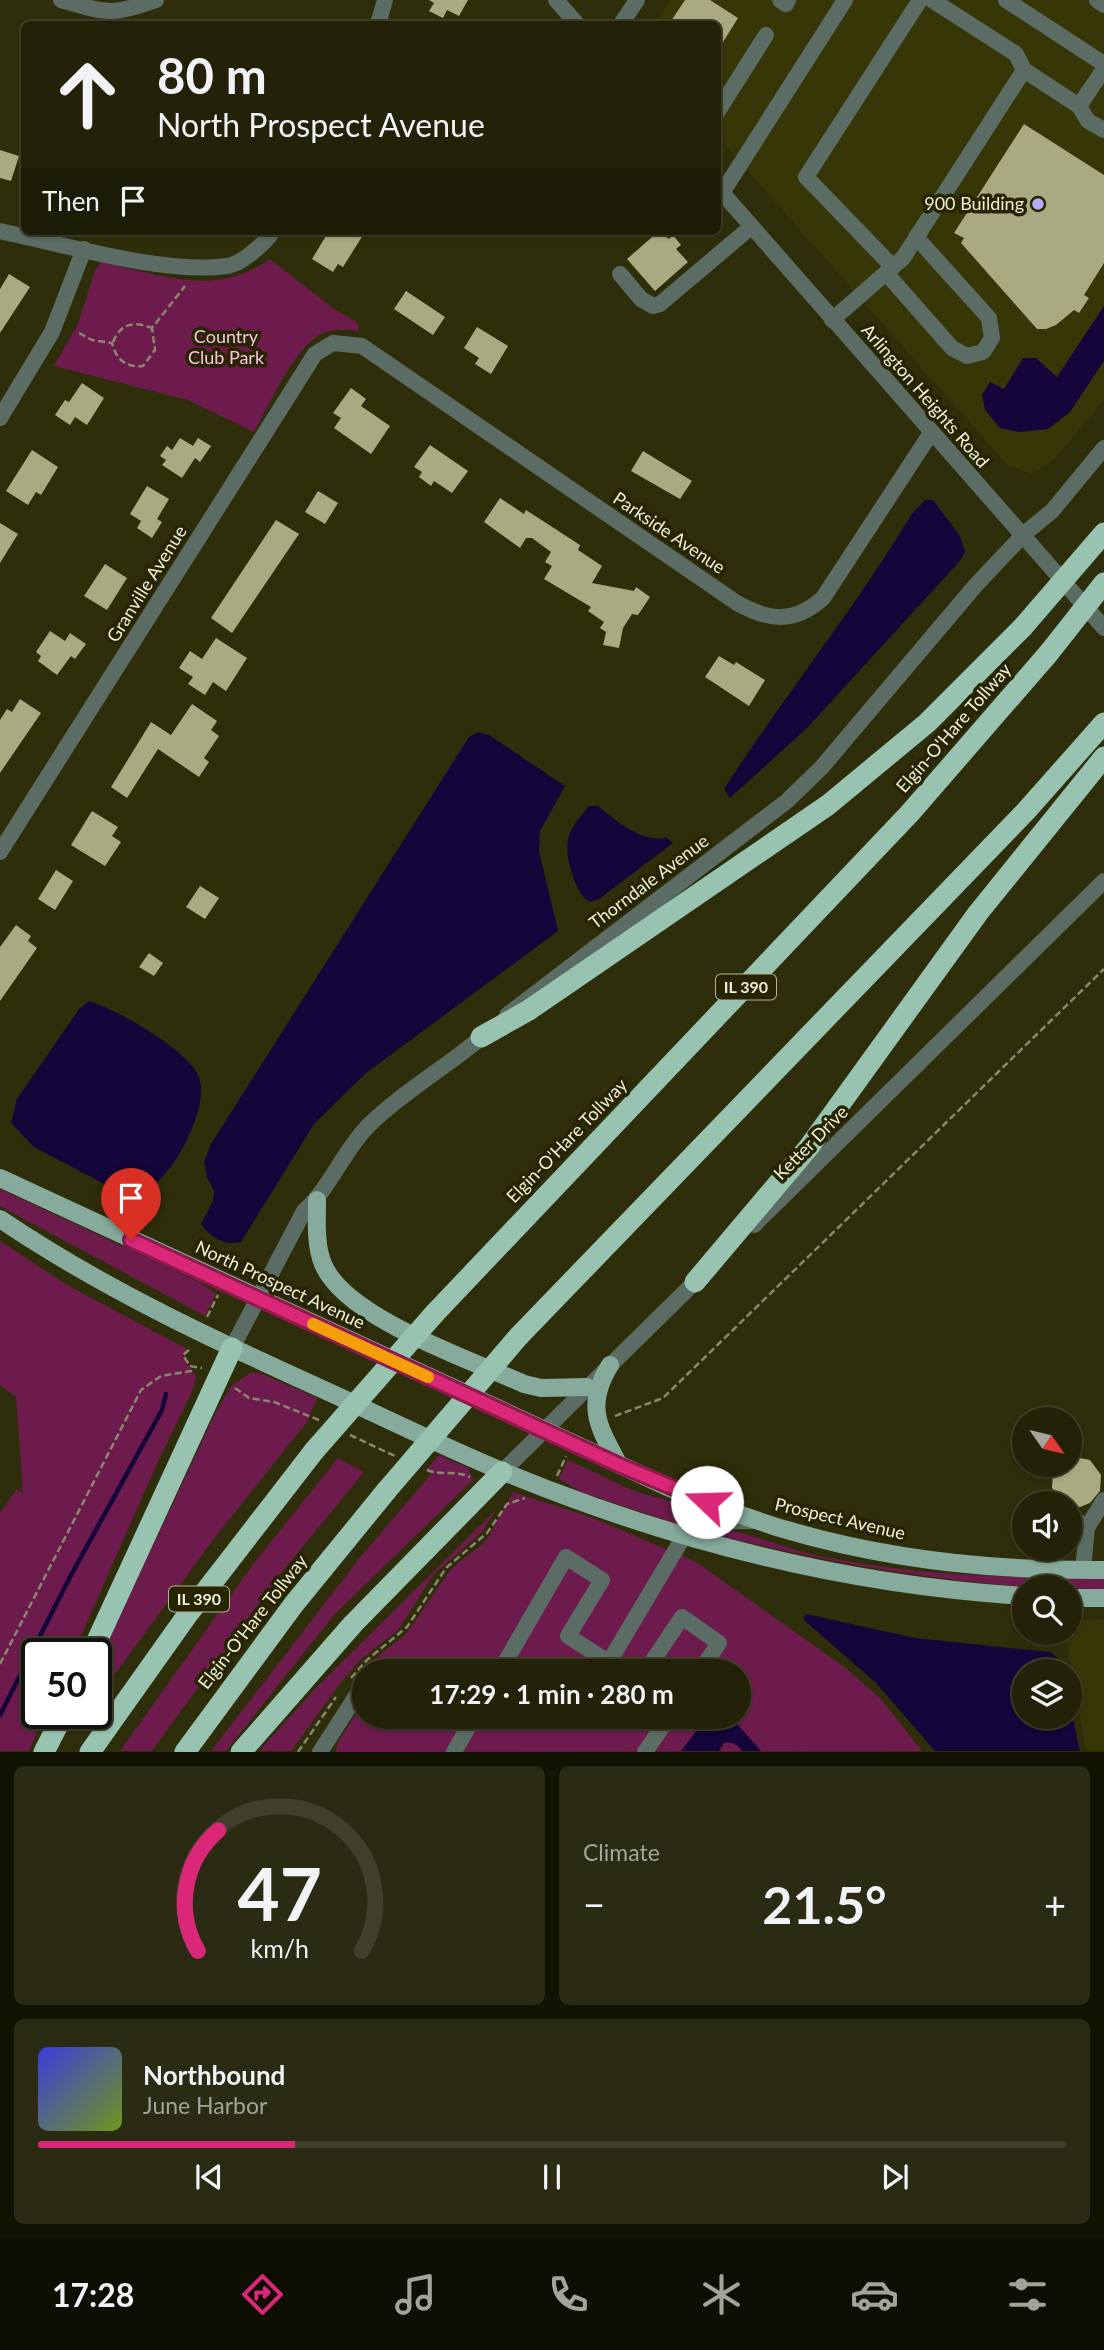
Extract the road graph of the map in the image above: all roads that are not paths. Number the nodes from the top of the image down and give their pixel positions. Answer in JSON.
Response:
{"nodes":[{"id":1,"x":61,"y":0,"type":"edge"},
{"id":2,"x":156,"y":0,"type":"edge"},
{"id":3,"x":385,"y":0,"type":"edge"},
{"id":4,"x":556,"y":0,"type":"edge"},
{"id":5,"x":637,"y":0,"type":"edge"},
{"id":6,"x":780,"y":0,"type":"edge"},
{"id":7,"x":788,"y":0,"type":"edge"},
{"id":8,"x":845,"y":0,"type":"edge"},
{"id":9,"x":920,"y":0,"type":"edge"},
{"id":10,"x":932,"y":0,"type":"edge"},
{"id":11,"x":1006,"y":0,"type":"edge"},
{"id":12,"x":1097,"y":0,"type":"edge"},
{"id":13,"x":1104,"y":5,"type":"edge"},
{"id":14,"x":379,"y":21,"type":"edge"},
{"id":15,"x":574,"y":21,"type":"edge"},
{"id":16,"x":623,"y":21,"type":"edge"},
{"id":17,"x":766,"y":36,"type":"dead end"},
{"id":18,"x":1104,"y":67,"type":"edge"},
{"id":19,"x":1024,"y":70,"type":"junction"},
{"id":20,"x":721,"y":105,"type":"edge"},
{"id":21,"x":1079,"y":106,"type":"junction"},
{"id":22,"x":1104,"y":130,"type":"edge"},
{"id":23,"x":721,"y":189,"type":"edge"},
{"id":24,"x":721,"y":192,"type":"edge"},
{"id":25,"x":751,"y":227,"type":"junction"},
{"id":26,"x":0,"y":231,"type":"edge"},
{"id":27,"x":269,"y":235,"type":"edge"},
{"id":28,"x":916,"y":237,"type":"junction"},
{"id":29,"x":84,"y":249,"type":"junction"},
{"id":30,"x":890,"y":270,"type":"junction"},
{"id":31,"x":620,"y":274,"type":"dead end"},
{"id":32,"x":832,"y":320,"type":"junction"},
{"id":33,"x":333,"y":343,"type":"joint"},
{"id":34,"x":0,"y":418,"type":"edge"},
{"id":35,"x":931,"y":433,"type":"junction"},
{"id":36,"x":1104,"y":448,"type":"edge"},
{"id":37,"x":1104,"y":533,"type":"edge"},
{"id":38,"x":1024,"y":534,"type":"junction"},
{"id":39,"x":1104,"y":583,"type":"edge"},
{"id":40,"x":1104,"y":628,"type":"edge"},
{"id":41,"x":1104,"y":723,"type":"edge"},
{"id":42,"x":1104,"y":757,"type":"edge"},
{"id":43,"x":0,"y":852,"type":"edge"},
{"id":44,"x":1104,"y":881,"type":"edge"},
{"id":45,"x":481,"y":1037,"type":"junction"},
{"id":46,"x":0,"y":1178,"type":"edge"},
{"id":47,"x":317,"y":1200,"type":"junction"},
{"id":48,"x":0,"y":1219,"type":"edge"},
{"id":49,"x":695,"y":1282,"type":"junction"},
{"id":50,"x":257,"y":1298,"type":"junction"},
{"id":51,"x":232,"y":1348,"type":"junction"},
{"id":52,"x":610,"y":1364,"type":"junction"},
{"id":53,"x":587,"y":1387,"type":"junction"},
{"id":54,"x":542,"y":1429,"type":"junction"},
{"id":55,"x":619,"y":1465,"type":"junction"},
{"id":56,"x":502,"y":1472,"type":"junction"},
{"id":57,"x":1104,"y":1500,"type":"edge"},
{"id":58,"x":759,"y":1521,"type":"junction"},
{"id":59,"x":1082,"y":1525,"type":"edge"},
{"id":60,"x":1087,"y":1528,"type":"junction"},
{"id":61,"x":684,"y":1536,"type":"junction"},
{"id":62,"x":1083,"y":1570,"type":"junction"},
{"id":63,"x":1104,"y":1570,"type":"edge"},
{"id":64,"x":1012,"y":1595,"type":"edge"},
{"id":65,"x":1082,"y":1598,"type":"edge"},
{"id":66,"x":1104,"y":1598,"type":"edge"},
{"id":67,"x":98,"y":1638,"type":"edge"},
{"id":68,"x":507,"y":1659,"type":"edge"},
{"id":69,"x":604,"y":1659,"type":"edge"},
{"id":70,"x":620,"y":1659,"type":"edge"},
{"id":71,"x":654,"y":1659,"type":"edge"},
{"id":72,"x":708,"y":1659,"type":"edge"},
{"id":73,"x":352,"y":1689,"type":"dead end"},
{"id":74,"x":56,"y":1729,"type":"edge"},
{"id":75,"x":467,"y":1729,"type":"edge"},
{"id":76,"x":661,"y":1729,"type":"edge"},
{"id":77,"x":44,"y":1752,"type":"edge"},
{"id":78,"x":90,"y":1752,"type":"edge"},
{"id":79,"x":185,"y":1752,"type":"edge"},
{"id":80,"x":241,"y":1752,"type":"edge"},
{"id":81,"x":320,"y":1752,"type":"edge"},
{"id":82,"x":454,"y":1752,"type":"edge"},
{"id":83,"x":645,"y":1752,"type":"edge"}],
"edges":[{"from":1,"to":2,"type":"street"},
{"from":3,"to":14,"type":"street"},
{"from":4,"to":15,"type":"street"},
{"from":5,"to":16,"type":"street"},
{"from":6,"to":7,"type":"street"},
{"from":8,"to":23,"type":"street"},
{"from":9,"to":30,"type":"street"},
{"from":10,"to":19,"type":"street"},
{"from":11,"to":18,"type":"street"},
{"from":12,"to":13,"type":"street"},
{"from":17,"to":20,"type":"street"},
{"from":18,"to":21,"type":"street"},
{"from":19,"to":21,"type":"street"},
{"from":19,"to":28,"type":"street"},
{"from":21,"to":22,"type":"street"},
{"from":24,"to":25,"type":"street","name":"Arlington Heights Road"},
{"from":25,"to":31,"type":"street"},
{"from":25,"to":32,"type":"street","name":"Arlington Heights Road"},
{"from":26,"to":29,"type":"street"},
{"from":27,"to":29,"type":"street"},
{"from":28,"to":30,"type":"street"},
{"from":28,"to":30,"type":"street"},
{"from":29,"to":34,"type":"street"},
{"from":30,"to":32,"type":"street"},
{"from":32,"to":35,"type":"street","name":"Arlington Heights Road"},
{"from":33,"to":35,"type":"street","name":"Parkside Avenue"},
{"from":33,"to":43,"type":"street","name":"Granville Avenue"},
{"from":35,"to":38,"type":"street","name":"Arlington Heights Road"},
{"from":36,"to":38,"type":"street","name":"Thorndale Avenue"},
{"from":37,"to":45,"type":"highway","bridge":true},
{"from":38,"to":40,"type":"street","name":"Arlington Heights Road"},
{"from":38,"to":45,"type":"street","name":"Thorndale Avenue"},
{"from":39,"to":78,"type":"highway","name":"Elgin-O'Hare Tollway","number":"IL 390","bridge":true},
{"from":41,"to":79,"type":"highway","name":"Elgin-O'Hare Tollway","bridge":true},
{"from":42,"to":49,"type":"highway"},
{"from":44,"to":49,"type":"street","name":"Ketter Drive"},
{"from":45,"to":47,"type":"street","name":"Thorndale Avenue"},
{"from":46,"to":50,"type":"main road","name":"North Prospect Avenue"},
{"from":47,"to":50,"type":"street","name":"Thorndale Avenue"},
{"from":47,"to":53,"type":"main road"},
{"from":48,"to":51,"type":"main road"},
{"from":49,"to":52,"type":"street","name":"Ketter Drive"},
{"from":50,"to":51,"type":"street","name":"Thorndale Avenue"},
{"from":50,"to":54,"type":"main road","name":"North Prospect Avenue"},
{"from":51,"to":56,"type":"main road"},
{"from":51,"to":67,"type":"highway"},
{"from":52,"to":53,"type":"street","name":"Ketter Drive"},
{"from":52,"to":55,"type":"main road"},
{"from":53,"to":54,"type":"street","name":"Ketter Drive"},
{"from":54,"to":55,"type":"main road","name":"Prospect Avenue"},
{"from":54,"to":56,"type":"street","name":"Ketter Drive"},
{"from":55,"to":58,"type":"main road","name":"Prospect Avenue"},
{"from":56,"to":61,"type":"main road"},
{"from":56,"to":80,"type":"highway"},
{"from":57,"to":60,"type":"street"},
{"from":58,"to":61,"type":"street"},
{"from":58,"to":62,"type":"main road","name":"Prospect Avenue"},
{"from":59,"to":60,"type":"street"},
{"from":60,"to":62,"type":"street"},
{"from":61,"to":64,"type":"main road"},
{"from":61,"to":70,"type":"street"},
{"from":62,"to":63,"type":"main road","name":"Prospect Avenue"},
{"from":65,"to":66,"type":"main road"},
{"from":68,"to":69,"type":"street"},
{"from":71,"to":72,"type":"street"},
{"from":73,"to":81,"type":"street"},
{"from":74,"to":77,"type":"highway"},
{"from":75,"to":82,"type":"street"},
{"from":76,"to":83,"type":"street"}]}
